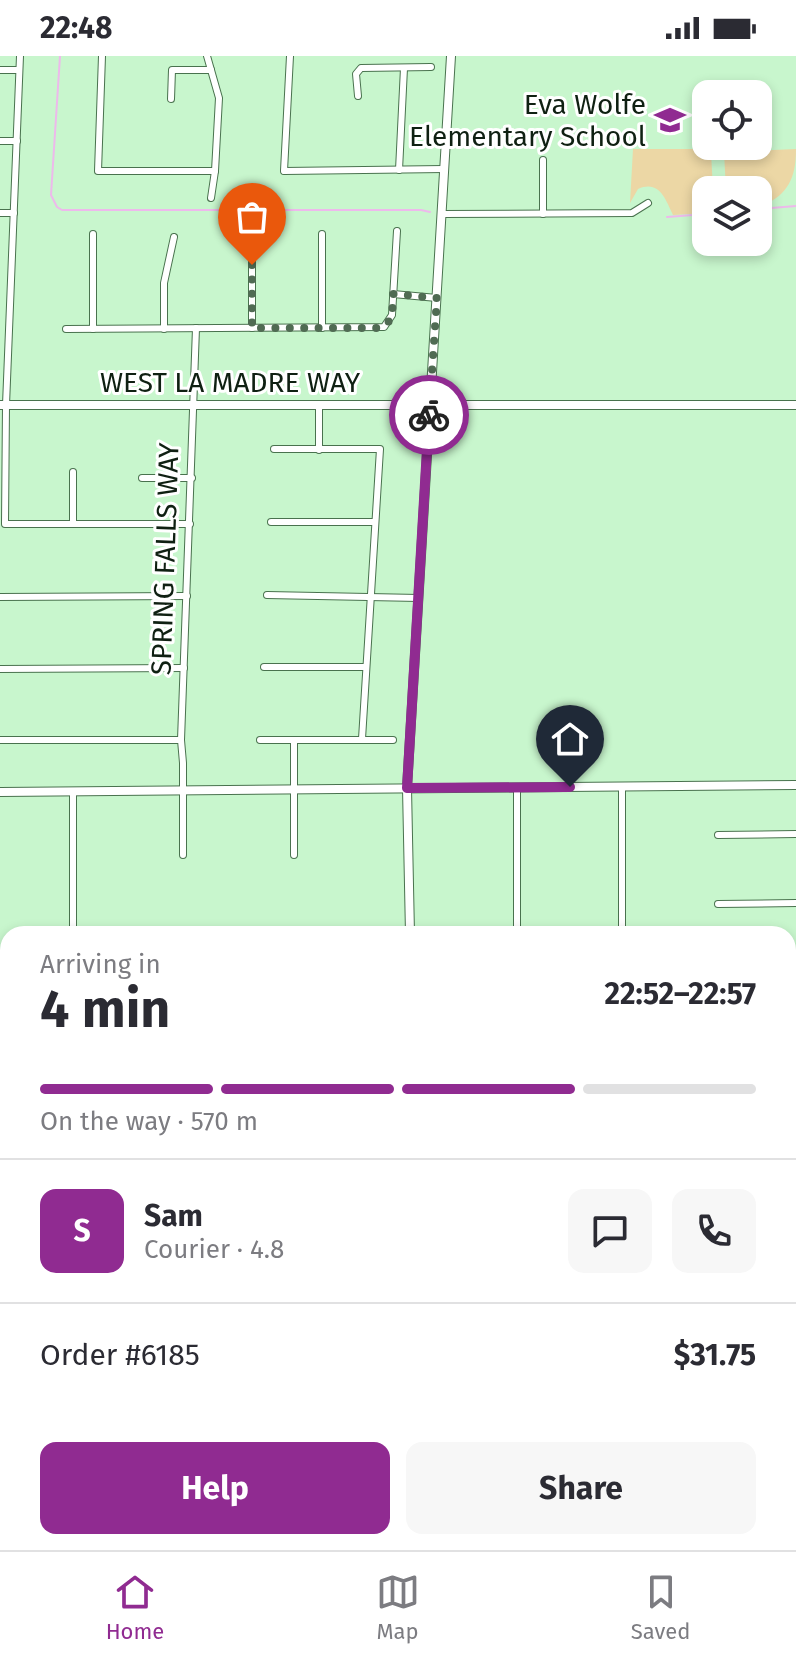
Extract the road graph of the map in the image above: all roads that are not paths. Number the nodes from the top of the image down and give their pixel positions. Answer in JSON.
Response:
{"nodes":[{"id":1,"x":20,"y":56,"type":"edge"},
{"id":2,"x":102,"y":56,"type":"edge"},
{"id":3,"x":207,"y":56,"type":"edge"},
{"id":4,"x":290,"y":56,"type":"edge"},
{"id":5,"x":451,"y":56,"type":"edge"},
{"id":6,"x":431,"y":67,"type":"dead end"},
{"id":7,"x":404,"y":68,"type":"junction"},
{"id":8,"x":0,"y":70,"type":"edge"},
{"id":9,"x":19,"y":70,"type":"junction"},
{"id":10,"x":211,"y":70,"type":"junction"},
{"id":11,"x":358,"y":96,"type":"dead end"},
{"id":12,"x":171,"y":99,"type":"dead end"},
{"id":13,"x":0,"y":141,"type":"edge"},
{"id":14,"x":17,"y":141,"type":"junction"},
{"id":15,"x":543,"y":160,"type":"dead end"},
{"id":16,"x":444,"y":169,"type":"junction"},
{"id":17,"x":399,"y":170,"type":"junction"},
{"id":18,"x":215,"y":171,"type":"junction"},
{"id":19,"x":211,"y":198,"type":"dead end"},
{"id":20,"x":648,"y":203,"type":"dead end"},
{"id":21,"x":0,"y":213,"type":"edge"},
{"id":22,"x":14,"y":213,"type":"junction"},
{"id":23,"x":441,"y":214,"type":"junction"},
{"id":24,"x":543,"y":214,"type":"junction"},
{"id":25,"x":397,"y":231,"type":"dead end"},
{"id":26,"x":93,"y":234,"type":"dead end"},
{"id":27,"x":252,"y":234,"type":"dead end"},
{"id":28,"x":322,"y":234,"type":"dead end"},
{"id":29,"x":174,"y":237,"type":"dead end"},
{"id":30,"x":393,"y":294,"type":"junction"},
{"id":31,"x":437,"y":298,"type":"junction"},
{"id":32,"x":196,"y":328,"type":"junction"},
{"id":33,"x":252,"y":328,"type":"junction"},
{"id":34,"x":322,"y":328,"type":"junction"},
{"id":35,"x":66,"y":329,"type":"dead end"},
{"id":36,"x":93,"y":329,"type":"junction"},
{"id":37,"x":164,"y":329,"type":"junction"},
{"id":38,"x":0,"y":333,"type":"edge"},
{"id":39,"x":9,"y":333,"type":"junction"},
{"id":40,"x":192,"y":404,"type":"junction"},
{"id":41,"x":3,"y":405,"type":"edge"},
{"id":42,"x":319,"y":405,"type":"junction"},
{"id":43,"x":429,"y":405,"type":"junction"},
{"id":44,"x":796,"y":405,"type":"edge"},
{"id":45,"x":274,"y":449,"type":"dead end"},
{"id":46,"x":319,"y":450,"type":"junction"},
{"id":47,"x":73,"y":472,"type":"dead end"},
{"id":48,"x":142,"y":478,"type":"dead end"},
{"id":49,"x":192,"y":478,"type":"junction"},
{"id":50,"x":271,"y":522,"type":"dead end"},
{"id":51,"x":375,"y":522,"type":"junction"},
{"id":52,"x":73,"y":524,"type":"junction"},
{"id":53,"x":190,"y":524,"type":"junction"},
{"id":54,"x":267,"y":595,"type":"dead end"},
{"id":55,"x":370,"y":595,"type":"junction"},
{"id":56,"x":187,"y":596,"type":"junction"},
{"id":57,"x":0,"y":597,"type":"edge"},
{"id":58,"x":419,"y":598,"type":"junction"},
{"id":59,"x":264,"y":667,"type":"dead end"},
{"id":60,"x":366,"y":667,"type":"junction"},
{"id":61,"x":184,"y":668,"type":"junction"},
{"id":62,"x":0,"y":669,"type":"edge"},
{"id":63,"x":362,"y":739,"type":"junction"},
{"id":64,"x":0,"y":740,"type":"edge"},
{"id":65,"x":181,"y":740,"type":"junction"},
{"id":66,"x":260,"y":740,"type":"dead end"},
{"id":67,"x":294,"y":740,"type":"junction"},
{"id":68,"x":393,"y":740,"type":"dead end"},
{"id":69,"x":796,"y":785,"type":"edge"},
{"id":70,"x":622,"y":786,"type":"junction"},
{"id":71,"x":517,"y":787,"type":"junction"},
{"id":72,"x":407,"y":788,"type":"junction"},
{"id":73,"x":294,"y":789,"type":"junction"},
{"id":74,"x":183,"y":790,"type":"junction"},
{"id":75,"x":73,"y":791,"type":"junction"},
{"id":76,"x":0,"y":792,"type":"edge"},
{"id":77,"x":796,"y":834,"type":"edge"},
{"id":78,"x":718,"y":835,"type":"dead end"},
{"id":79,"x":183,"y":855,"type":"dead end"},
{"id":80,"x":294,"y":855,"type":"dead end"},
{"id":81,"x":796,"y":903,"type":"edge"},
{"id":82,"x":718,"y":904,"type":"dead end"},
{"id":83,"x":73,"y":926,"type":"edge"},
{"id":84,"x":410,"y":926,"type":"edge"},
{"id":85,"x":517,"y":926,"type":"edge"},
{"id":86,"x":622,"y":926,"type":"edge"}],
"edges":[{"from":1,"to":9,"type":"street"},
{"from":2,"to":18,"type":"street"},
{"from":3,"to":10,"type":"street"},
{"from":4,"to":17,"type":"street"},
{"from":5,"to":16,"type":"street"},
{"from":6,"to":7,"type":"street"},
{"from":7,"to":11,"type":"street"},
{"from":7,"to":17,"type":"street"},
{"from":8,"to":9,"type":"street"},
{"from":9,"to":14,"type":"street"},
{"from":10,"to":12,"type":"street"},
{"from":10,"to":18,"type":"street"},
{"from":13,"to":14,"type":"street"},
{"from":14,"to":22,"type":"street"},
{"from":15,"to":24,"type":"street"},
{"from":16,"to":17,"type":"street"},
{"from":16,"to":23,"type":"street"},
{"from":18,"to":19,"type":"street"},
{"from":20,"to":24,"type":"street"},
{"from":21,"to":22,"type":"street"},
{"from":22,"to":39,"type":"street"},
{"from":23,"to":24,"type":"street"},
{"from":23,"to":31,"type":"street"},
{"from":25,"to":30,"type":"street"},
{"from":26,"to":36,"type":"street"},
{"from":27,"to":33,"type":"street"},
{"from":28,"to":34,"type":"street"},
{"from":29,"to":37,"type":"street"},
{"from":30,"to":31,"type":"street"},
{"from":30,"to":34,"type":"street"},
{"from":31,"to":43,"type":"street"},
{"from":32,"to":33,"type":"street"},
{"from":32,"to":37,"type":"street"},
{"from":32,"to":40,"type":"street","name":"SPRING FALLS WAY"},
{"from":33,"to":34,"type":"street"},
{"from":35,"to":36,"type":"street"},
{"from":36,"to":37,"type":"street"},
{"from":38,"to":39,"type":"street"},
{"from":39,"to":41,"type":"street"},
{"from":40,"to":41,"type":"street","name":"WEST LA MADRE WAY"},
{"from":40,"to":42,"type":"street","name":"WEST LA MADRE WAY"},
{"from":40,"to":49,"type":"street","name":"SPRING FALLS WAY"},
{"from":41,"to":52,"type":"street"},
{"from":42,"to":43,"type":"street","name":"WEST LA MADRE WAY"},
{"from":42,"to":46,"type":"street"},
{"from":43,"to":44,"type":"street","name":"WEST LA MADRE WAY"},
{"from":43,"to":58,"type":"street"},
{"from":45,"to":46,"type":"street"},
{"from":46,"to":51,"type":"street"},
{"from":47,"to":52,"type":"street"},
{"from":48,"to":49,"type":"street"},
{"from":49,"to":53,"type":"street","name":"SPRING FALLS WAY"},
{"from":50,"to":51,"type":"street"},
{"from":51,"to":55,"type":"street"},
{"from":52,"to":53,"type":"street"},
{"from":53,"to":56,"type":"street","name":"SPRING FALLS WAY"},
{"from":54,"to":55,"type":"street"},
{"from":55,"to":58,"type":"street"},
{"from":55,"to":60,"type":"street"},
{"from":56,"to":57,"type":"street"},
{"from":56,"to":61,"type":"street","name":"SPRING FALLS WAY"},
{"from":58,"to":72,"type":"street"},
{"from":59,"to":60,"type":"street"},
{"from":60,"to":63,"type":"street"},
{"from":61,"to":62,"type":"street"},
{"from":61,"to":65,"type":"street","name":"SPRING FALLS WAY"},
{"from":63,"to":67,"type":"street"},
{"from":63,"to":68,"type":"street"},
{"from":64,"to":65,"type":"street"},
{"from":65,"to":74,"type":"street","name":"SPRING FALLS WAY"},
{"from":66,"to":67,"type":"street"},
{"from":67,"to":73,"type":"street"},
{"from":69,"to":70,"type":"street"},
{"from":70,"to":71,"type":"street"},
{"from":70,"to":86,"type":"street"},
{"from":71,"to":72,"type":"street"},
{"from":71,"to":85,"type":"street"},
{"from":72,"to":73,"type":"street"},
{"from":72,"to":84,"type":"street"},
{"from":73,"to":74,"type":"street"},
{"from":73,"to":80,"type":"street"},
{"from":74,"to":75,"type":"street"},
{"from":74,"to":79,"type":"street","name":"SPRING FALLS WAY"},
{"from":75,"to":76,"type":"street"},
{"from":75,"to":83,"type":"street"},
{"from":77,"to":78,"type":"street"},
{"from":81,"to":82,"type":"street"}]}
